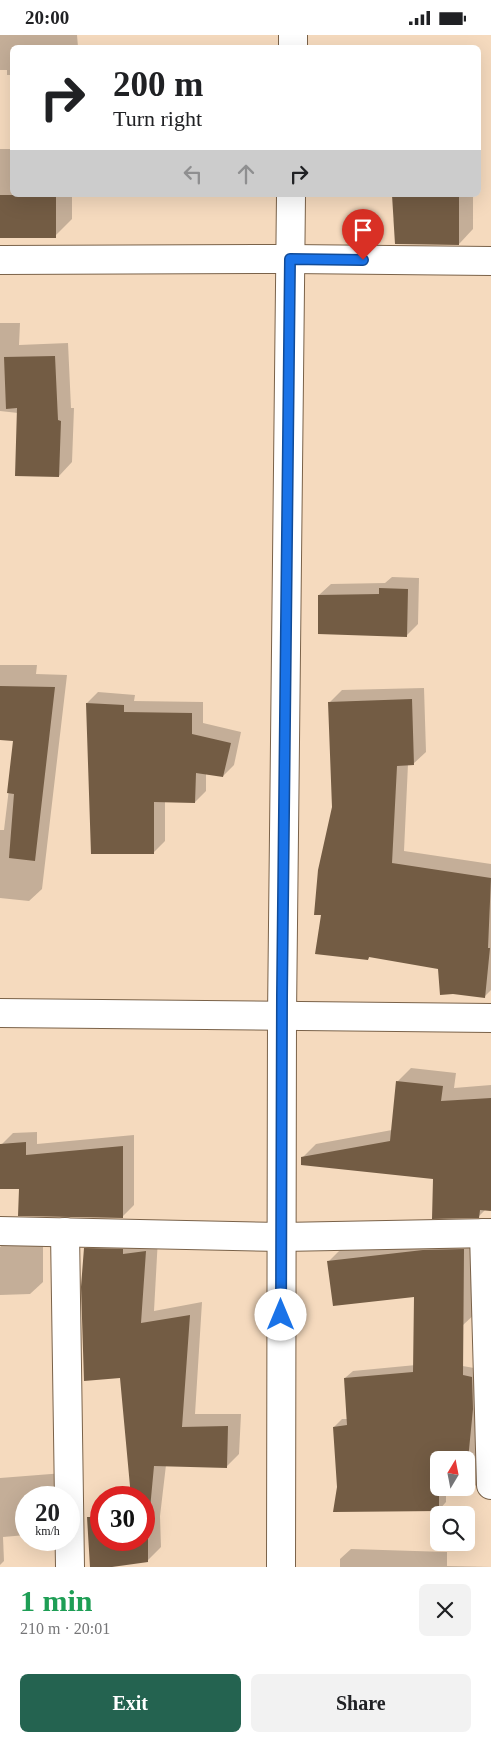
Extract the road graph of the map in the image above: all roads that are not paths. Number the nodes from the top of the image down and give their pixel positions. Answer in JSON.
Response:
{"nodes":[{"id":1,"x":291,"y":197,"type":"edge"},
{"id":2,"x":290,"y":259,"type":"junction"},
{"id":3,"x":0,"y":261,"type":"edge"},
{"id":4,"x":491,"y":261,"type":"edge"},
{"id":5,"x":0,"y":1013,"type":"edge"},
{"id":6,"x":282,"y":1016,"type":"junction"},
{"id":7,"x":491,"y":1018,"type":"edge"},
{"id":8,"x":0,"y":1231,"type":"edge"},
{"id":9,"x":65,"y":1232,"type":"junction"},
{"id":10,"x":488,"y":1233,"type":"edge"},
{"id":11,"x":282,"y":1237,"type":"junction"},
{"id":12,"x":491,"y":1485,"type":"edge"},
{"id":13,"x":70,"y":1567,"type":"edge"},
{"id":14,"x":281,"y":1567,"type":"edge"}],
"edges":[{"from":1,"to":2,"type":"street"},
{"from":2,"to":3,"type":"street"},
{"from":2,"to":4,"type":"street"},
{"from":2,"to":6,"type":"street"},
{"from":5,"to":6,"type":"street"},
{"from":6,"to":7,"type":"street"},
{"from":6,"to":11,"type":"street"},
{"from":8,"to":9,"type":"street"},
{"from":9,"to":11,"type":"street"},
{"from":9,"to":13,"type":"street"},
{"from":10,"to":11,"type":"street"},
{"from":10,"to":12,"type":"street"},
{"from":11,"to":14,"type":"street"}]}
